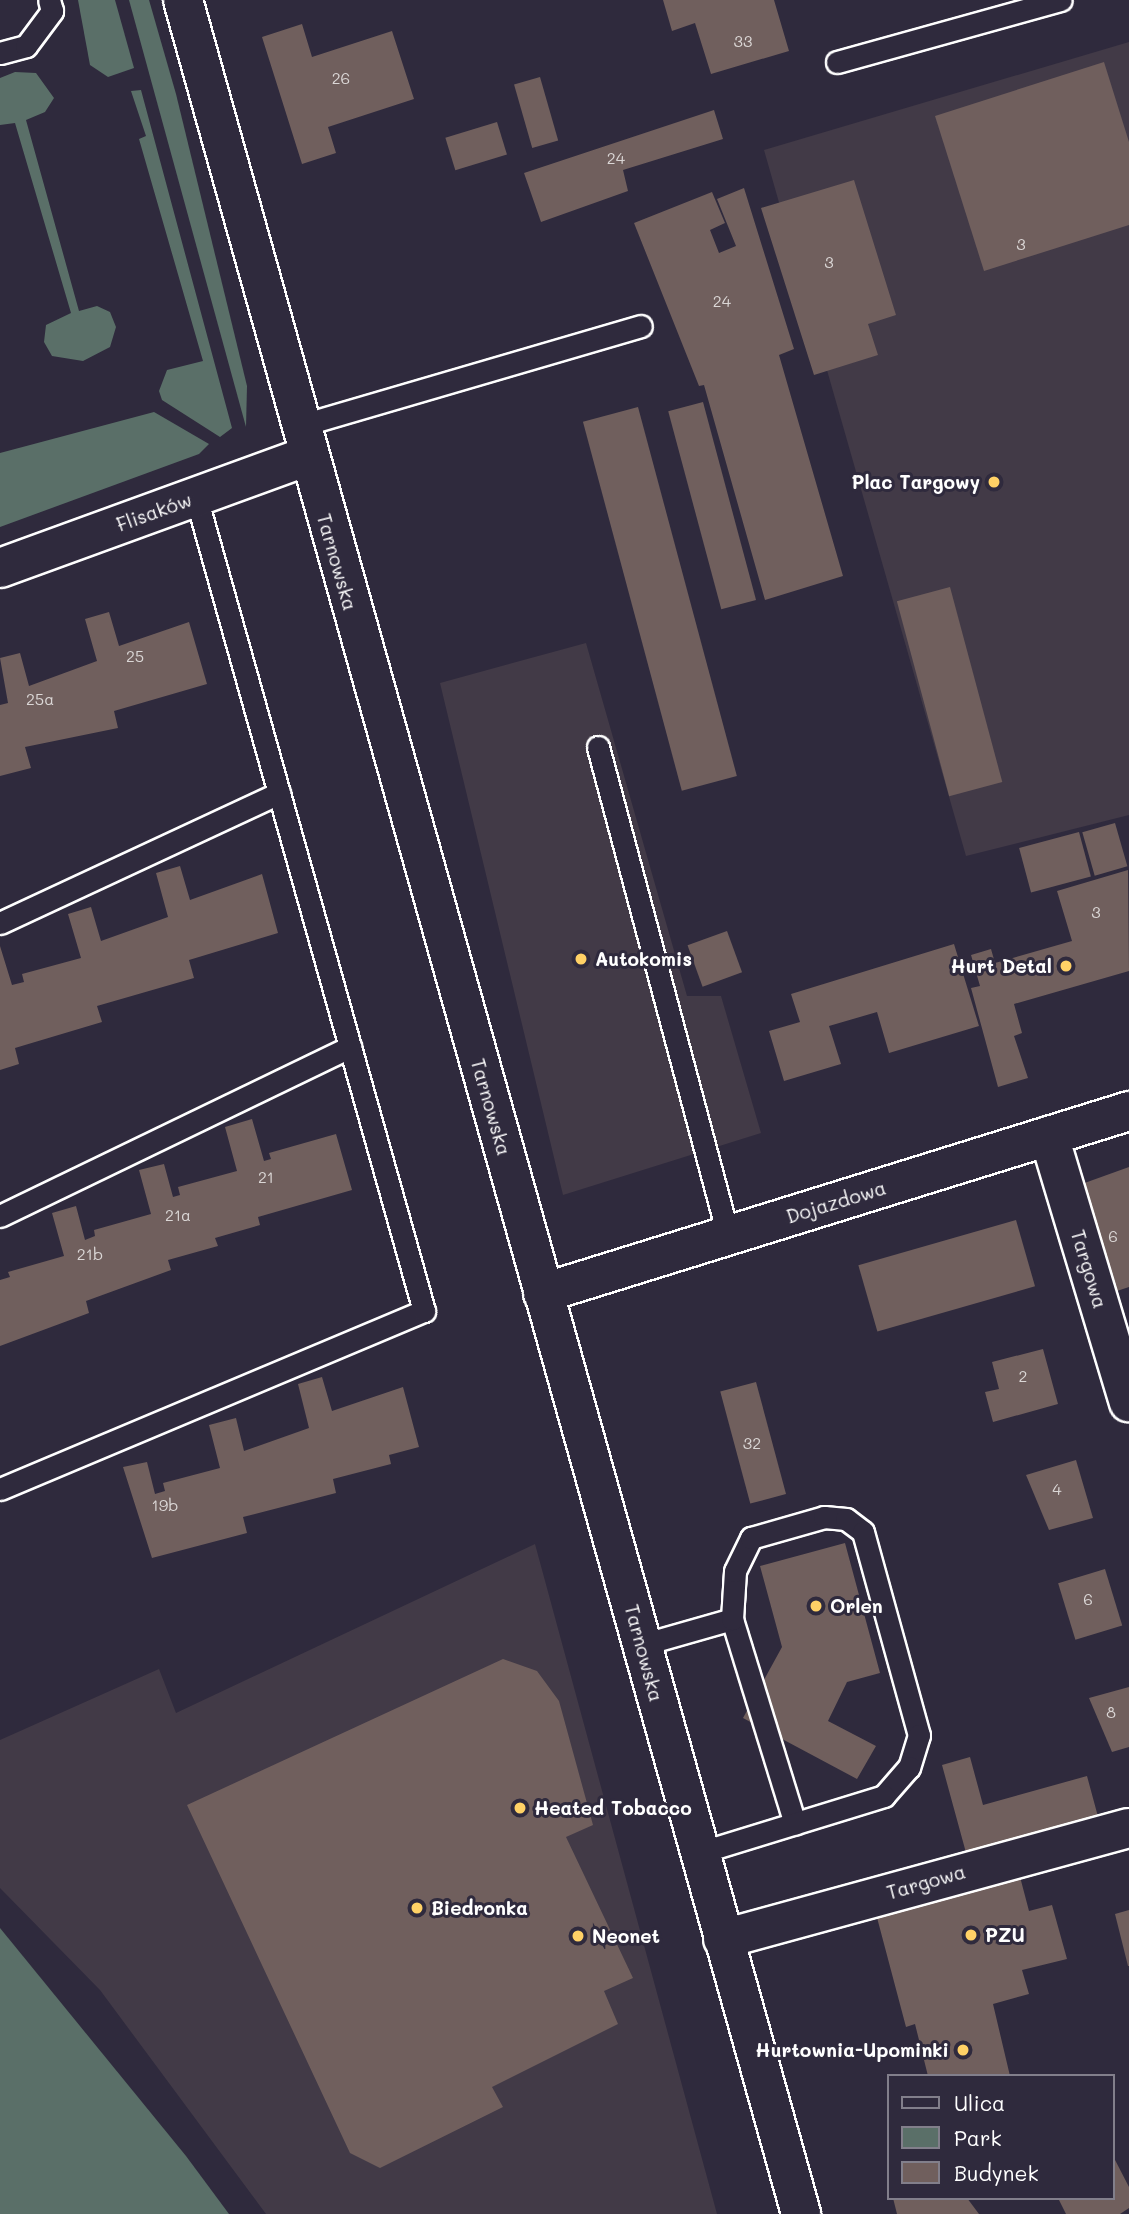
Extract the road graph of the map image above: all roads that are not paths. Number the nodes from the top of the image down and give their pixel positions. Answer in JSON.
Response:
{"nodes":[{"id":1,"x":49,"y":0,"type":"edge"},
{"id":2,"x":183,"y":0,"type":"edge"},
{"id":3,"x":1061,"y":0,"type":"edge"},
{"id":4,"x":0,"y":53,"type":"edge"},
{"id":5,"x":837,"y":62,"type":"dead end"},
{"id":6,"x":641,"y":326,"type":"dead end"},
{"id":7,"x":303,"y":441,"type":"junction"},
{"id":8,"x":196,"y":497,"type":"junction"},
{"id":9,"x":0,"y":568,"type":"edge"},
{"id":10,"x":598,"y":747,"type":"dead end"},
{"id":11,"x":279,"y":793,"type":"junction"},
{"id":12,"x":0,"y":923,"type":"edge"},
{"id":13,"x":350,"y":1047,"type":"junction"},
{"id":14,"x":1129,"y":1111,"type":"edge"},
{"id":15,"x":1049,"y":1136,"type":"junction"},
{"id":16,"x":0,"y":1216,"type":"edge"},
{"id":17,"x":728,"y":1236,"type":"junction"},
{"id":18,"x":543,"y":1293,"type":"junction"},
{"id":19,"x":1129,"y":1402,"type":"edge"},
{"id":20,"x":0,"y":1489,"type":"edge"},
{"id":21,"x":732,"y":1619,"type":"junction"},
{"id":22,"x":641,"y":1644,"type":"junction"},
{"id":23,"x":795,"y":1824,"type":"junction"},
{"id":24,"x":1129,"y":1828,"type":"edge"},
{"id":25,"x":699,"y":1853,"type":"junction"},
{"id":26,"x":723,"y":1939,"type":"junction"},
{"id":27,"x":801,"y":2214,"type":"edge"}],
"edges":[{"from":1,"to":4,"type":"lane"},
{"from":2,"to":7,"type":"main road","name":"Tarnowska"},
{"from":3,"to":5,"type":"lane"},
{"from":6,"to":7,"type":"lane"},
{"from":7,"to":8,"type":"main road","name":"Flisaków"},
{"from":7,"to":18,"type":"main road","name":"Tarnowska"},
{"from":8,"to":9,"type":"main road","name":"Flisaków"},
{"from":8,"to":11,"type":"lane"},
{"from":10,"to":17,"type":"lane"},
{"from":11,"to":12,"type":"lane"},
{"from":11,"to":13,"type":"lane"},
{"from":13,"to":16,"type":"lane"},
{"from":13,"to":20,"type":"lane"},
{"from":14,"to":15,"type":"main road","name":"Dojazdowa"},
{"from":15,"to":17,"type":"main road","name":"Dojazdowa"},
{"from":15,"to":19,"type":"main road","name":"Targowa"},
{"from":17,"to":18,"type":"main road","name":"Dojazdowa"},
{"from":18,"to":22,"type":"main road","name":"Tarnowska"},
{"from":21,"to":22,"type":"lane"},
{"from":21,"to":23,"type":"lane"},
{"from":21,"to":23,"type":"lane"},
{"from":22,"to":25,"type":"main road","name":"Tarnowska"},
{"from":23,"to":25,"type":"lane"},
{"from":24,"to":26,"type":"main road","name":"Targowa"},
{"from":25,"to":26,"type":"main road","name":"Tarnowska"},
{"from":26,"to":27,"type":"main road","name":"Tarnowska"}]}
